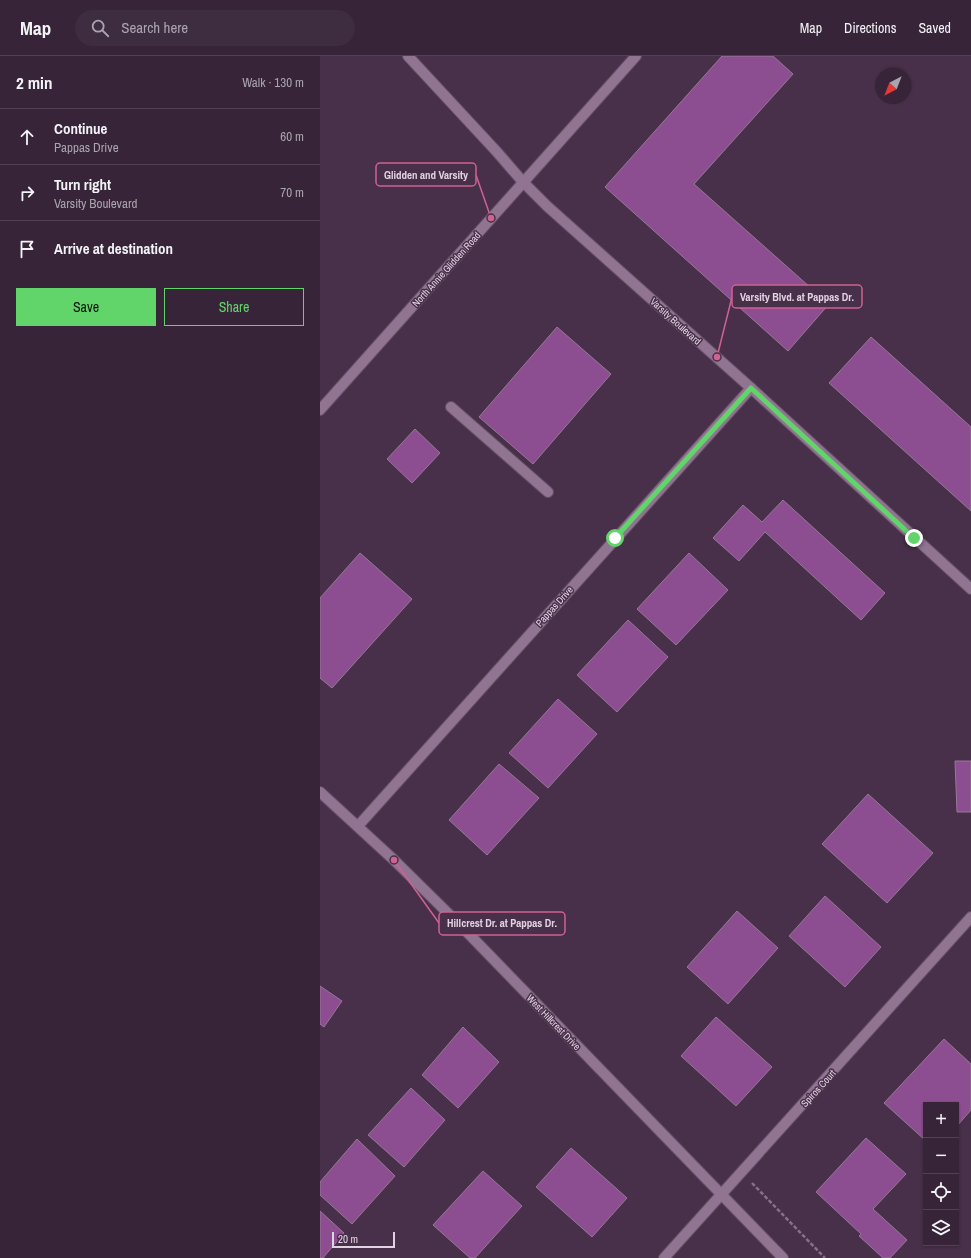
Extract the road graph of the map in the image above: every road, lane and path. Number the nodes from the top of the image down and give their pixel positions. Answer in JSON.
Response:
{"nodes":[{"id":1,"x":408,"y":56,"type":"edge"},
{"id":2,"x":636,"y":56,"type":"edge"},
{"id":3,"x":523,"y":182,"type":"junction"},
{"id":4,"x":751,"y":388,"type":"junction"},
{"id":5,"x":451,"y":406,"type":"dead end"},
{"id":6,"x":320,"y":410,"type":"edge"},
{"id":7,"x":548,"y":492,"type":"dead end"},
{"id":8,"x":971,"y":589,"type":"edge"},
{"id":9,"x":320,"y":792,"type":"edge"},
{"id":10,"x":358,"y":826,"type":"junction"},
{"id":11,"x":971,"y":917,"type":"edge"},
{"id":12,"x":742,"y":1172,"type":"junction"},
{"id":13,"x":721,"y":1195,"type":"junction"},
{"id":14,"x":664,"y":1258,"type":"edge"},
{"id":15,"x":783,"y":1258,"type":"edge"},
{"id":16,"x":825,"y":1258,"type":"edge"}],
"edges":[{"from":1,"to":3,"type":"street","name":"Varsity Boulevard"},
{"from":2,"to":3,"type":"street","name":"North Annie Glidden Road"},
{"from":3,"to":4,"type":"street","name":"Varsity Boulevard"},
{"from":3,"to":6,"type":"street","name":"North Annie Glidden Road"},
{"from":4,"to":8,"type":"street","name":"Varsity Boulevard"},
{"from":4,"to":10,"type":"street","name":"Pappas Drive"},
{"from":5,"to":7,"type":"street"},
{"from":9,"to":10,"type":"street","name":"West Hillcrest Drive"},
{"from":10,"to":13,"type":"street","name":"West Hillcrest Drive"},
{"from":11,"to":12,"type":"street","name":"Spiros Court"},
{"from":12,"to":13,"type":"street","name":"Spiros Court"},
{"from":12,"to":16,"type":"path"},
{"from":13,"to":14,"type":"street","name":"Spiros Court"},
{"from":13,"to":15,"type":"street","name":"West Hillcrest Drive"}]}
